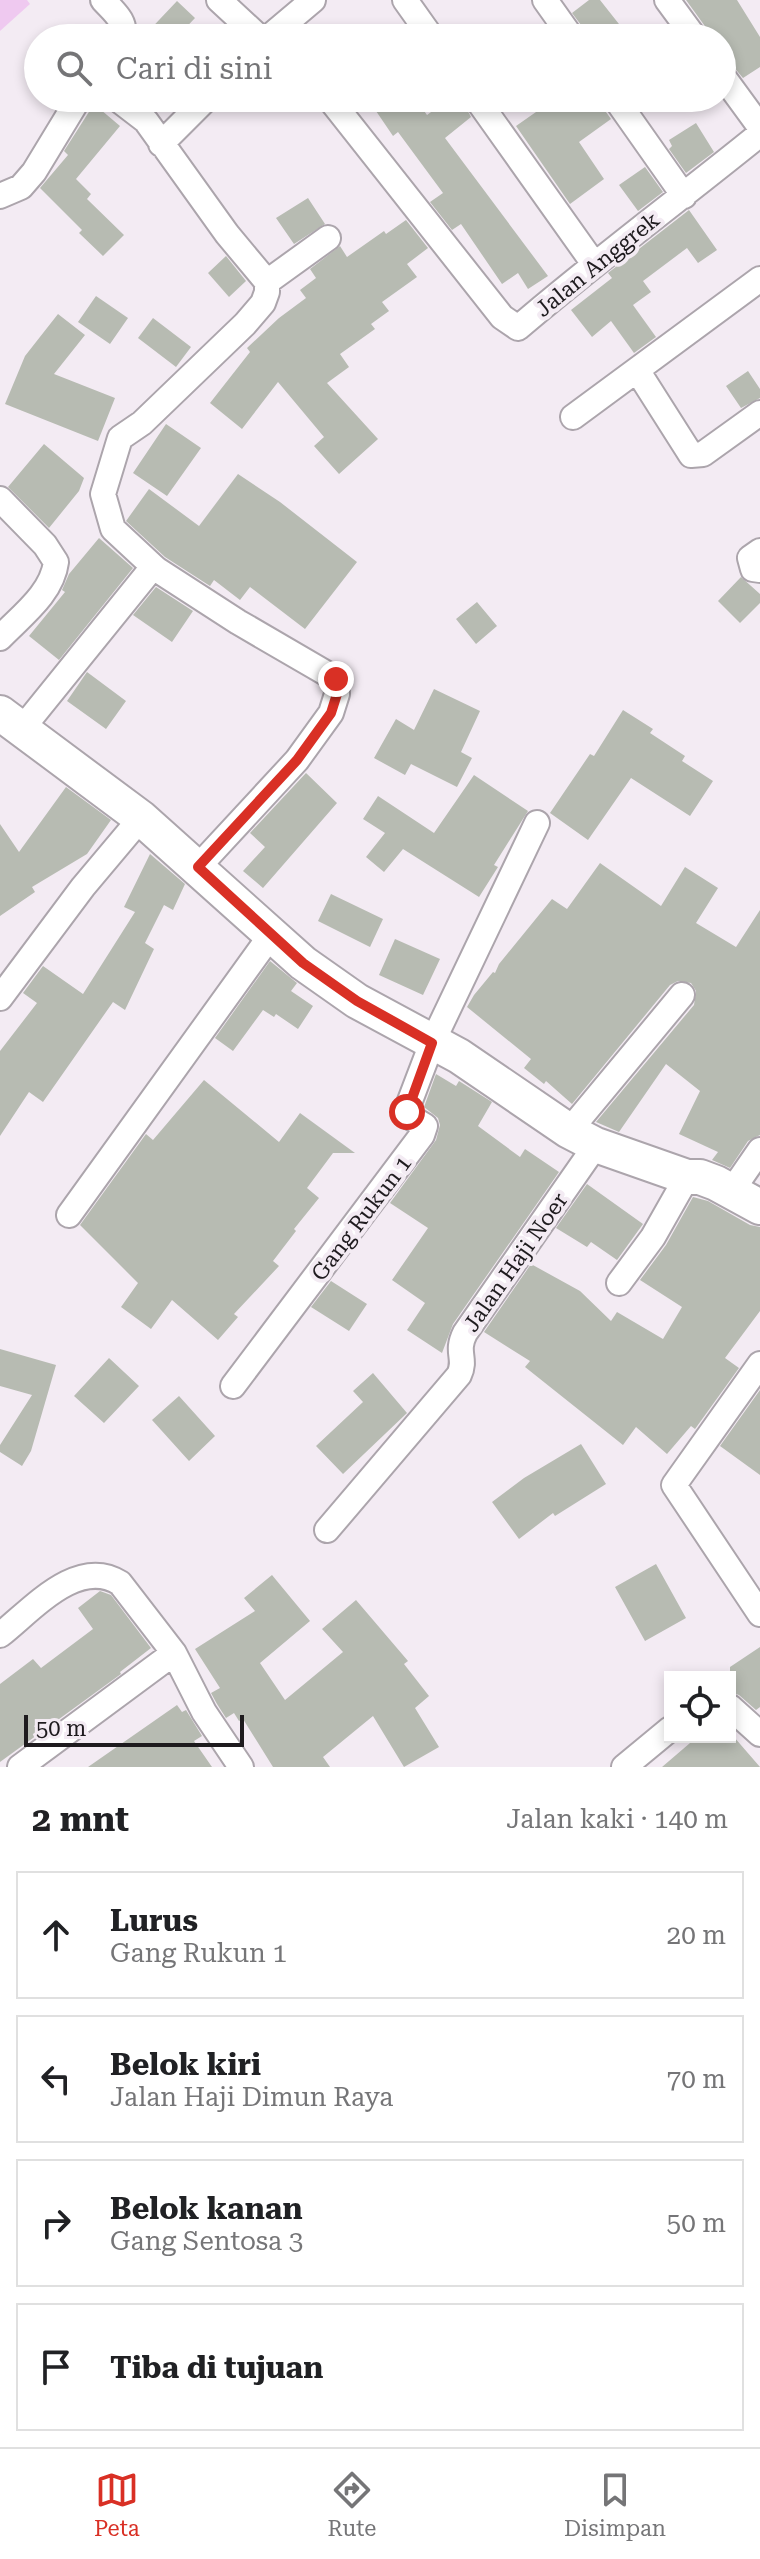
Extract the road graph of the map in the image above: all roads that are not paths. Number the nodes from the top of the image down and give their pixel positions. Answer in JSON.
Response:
{"nodes":[{"id":1,"x":103,"y":0,"type":"edge"},
{"id":2,"x":219,"y":0,"type":"edge"},
{"id":3,"x":313,"y":0,"type":"edge"},
{"id":4,"x":405,"y":0,"type":"edge"},
{"id":5,"x":545,"y":0,"type":"edge"},
{"id":6,"x":667,"y":0,"type":"edge"},
{"id":7,"x":122,"y":24,"type":"edge"},
{"id":8,"x":245,"y":24,"type":"edge"},
{"id":9,"x":285,"y":24,"type":"edge"},
{"id":10,"x":422,"y":24,"type":"edge"},
{"id":11,"x":562,"y":24,"type":"edge"},
{"id":12,"x":685,"y":24,"type":"edge"},
{"id":13,"x":736,"y":94,"type":"edge"},
{"id":14,"x":70,"y":112,"type":"edge"},
{"id":15,"x":134,"y":112,"type":"edge"},
{"id":16,"x":193,"y":112,"type":"edge"},
{"id":17,"x":340,"y":112,"type":"edge"},
{"id":18,"x":486,"y":112,"type":"edge"},
{"id":19,"x":625,"y":112,"type":"edge"},
{"id":20,"x":760,"y":127,"type":"edge"},
{"id":21,"x":760,"y":134,"type":"edge"},
{"id":22,"x":161,"y":144,"type":"junction"},
{"id":23,"x":0,"y":196,"type":"edge"},
{"id":24,"x":684,"y":196,"type":"junction"},
{"id":25,"x":328,"y":238,"type":"dead end"},
{"id":26,"x":594,"y":264,"type":"junction"},
{"id":27,"x":760,"y":279,"type":"edge"},
{"id":28,"x":267,"y":282,"type":"junction"},
{"id":29,"x":637,"y":370,"type":"junction"},
{"id":30,"x":760,"y":413,"type":"edge"},
{"id":31,"x":573,"y":417,"type":"dead end"},
{"id":32,"x":0,"y":499,"type":"edge"},
{"id":33,"x":156,"y":569,"type":"junction"},
{"id":34,"x":0,"y":638,"type":"edge"},
{"id":35,"x":10,"y":722,"type":"edge"},
{"id":36,"x":141,"y":818,"type":"junction"},
{"id":37,"x":537,"y":823,"type":"dead end"},
{"id":38,"x":198,"y":867,"type":"junction"},
{"id":39,"x":271,"y":935,"type":"junction"},
{"id":40,"x":682,"y":995,"type":"dead end"},
{"id":41,"x":0,"y":998,"type":"edge"},
{"id":42,"x":432,"y":1043,"type":"junction"},
{"id":43,"x":582,"y":1138,"type":"junction"},
{"id":44,"x":760,"y":1150,"type":"edge"},
{"id":45,"x":687,"y":1177,"type":"junction"},
{"id":46,"x":745,"y":1200,"type":"edge"},
{"id":47,"x":69,"y":1215,"type":"dead end"},
{"id":48,"x":619,"y":1283,"type":"dead end"},
{"id":49,"x":760,"y":1364,"type":"edge"},
{"id":50,"x":233,"y":1386,"type":"dead end"},
{"id":51,"x":327,"y":1530,"type":"dead end"},
{"id":52,"x":760,"y":1614,"type":"edge"},
{"id":53,"x":0,"y":1635,"type":"edge"},
{"id":54,"x":174,"y":1653,"type":"junction"},
{"id":55,"x":736,"y":1712,"type":"edge"},
{"id":56,"x":664,"y":1734,"type":"edge"},
{"id":57,"x":760,"y":1734,"type":"edge"},
{"id":58,"x":20,"y":1767,"type":"edge"},
{"id":59,"x":241,"y":1767,"type":"edge"},
{"id":60,"x":624,"y":1767,"type":"edge"}],
"edges":[{"from":1,"to":7,"type":"street"},
{"from":2,"to":8,"type":"street"},
{"from":3,"to":9,"type":"street"},
{"from":4,"to":10,"type":"street"},
{"from":5,"to":11,"type":"street"},
{"from":6,"to":12,"type":"street"},
{"from":13,"to":20,"type":"street"},
{"from":14,"to":23,"type":"street"},
{"from":15,"to":22,"type":"street"},
{"from":16,"to":22,"type":"street"},
{"from":17,"to":26,"type":"street","name":"Jalan Anggrek"},
{"from":18,"to":26,"type":"street"},
{"from":19,"to":24,"type":"street"},
{"from":21,"to":24,"type":"street","name":"Jalan Anggrek"},
{"from":22,"to":28,"type":"street"},
{"from":24,"to":26,"type":"street","name":"Jalan Anggrek"},
{"from":25,"to":28,"type":"street"},
{"from":27,"to":29,"type":"street"},
{"from":28,"to":33,"type":"street"},
{"from":29,"to":30,"type":"street"},
{"from":29,"to":31,"type":"street"},
{"from":32,"to":34,"type":"street"},
{"from":33,"to":35,"type":"street"},
{"from":33,"to":38,"type":"street"},
{"from":35,"to":36,"type":"street"},
{"from":36,"to":38,"type":"street"},
{"from":36,"to":41,"type":"street"},
{"from":37,"to":42,"type":"street"},
{"from":38,"to":39,"type":"street"},
{"from":39,"to":42,"type":"street"},
{"from":39,"to":47,"type":"street"},
{"from":40,"to":43,"type":"street","name":"Jalan Haji Noer"},
{"from":42,"to":43,"type":"street"},
{"from":42,"to":50,"type":"street","name":"Gang Rukun 1"},
{"from":43,"to":45,"type":"street"},
{"from":43,"to":51,"type":"street","name":"Jalan Haji Noer"},
{"from":44,"to":46,"type":"street"},
{"from":45,"to":46,"type":"street"},
{"from":45,"to":48,"type":"street"},
{"from":49,"to":52,"type":"street"},
{"from":53,"to":54,"type":"street"},
{"from":54,"to":58,"type":"street"},
{"from":54,"to":59,"type":"street"},
{"from":55,"to":57,"type":"street"},
{"from":56,"to":60,"type":"street"}]}
